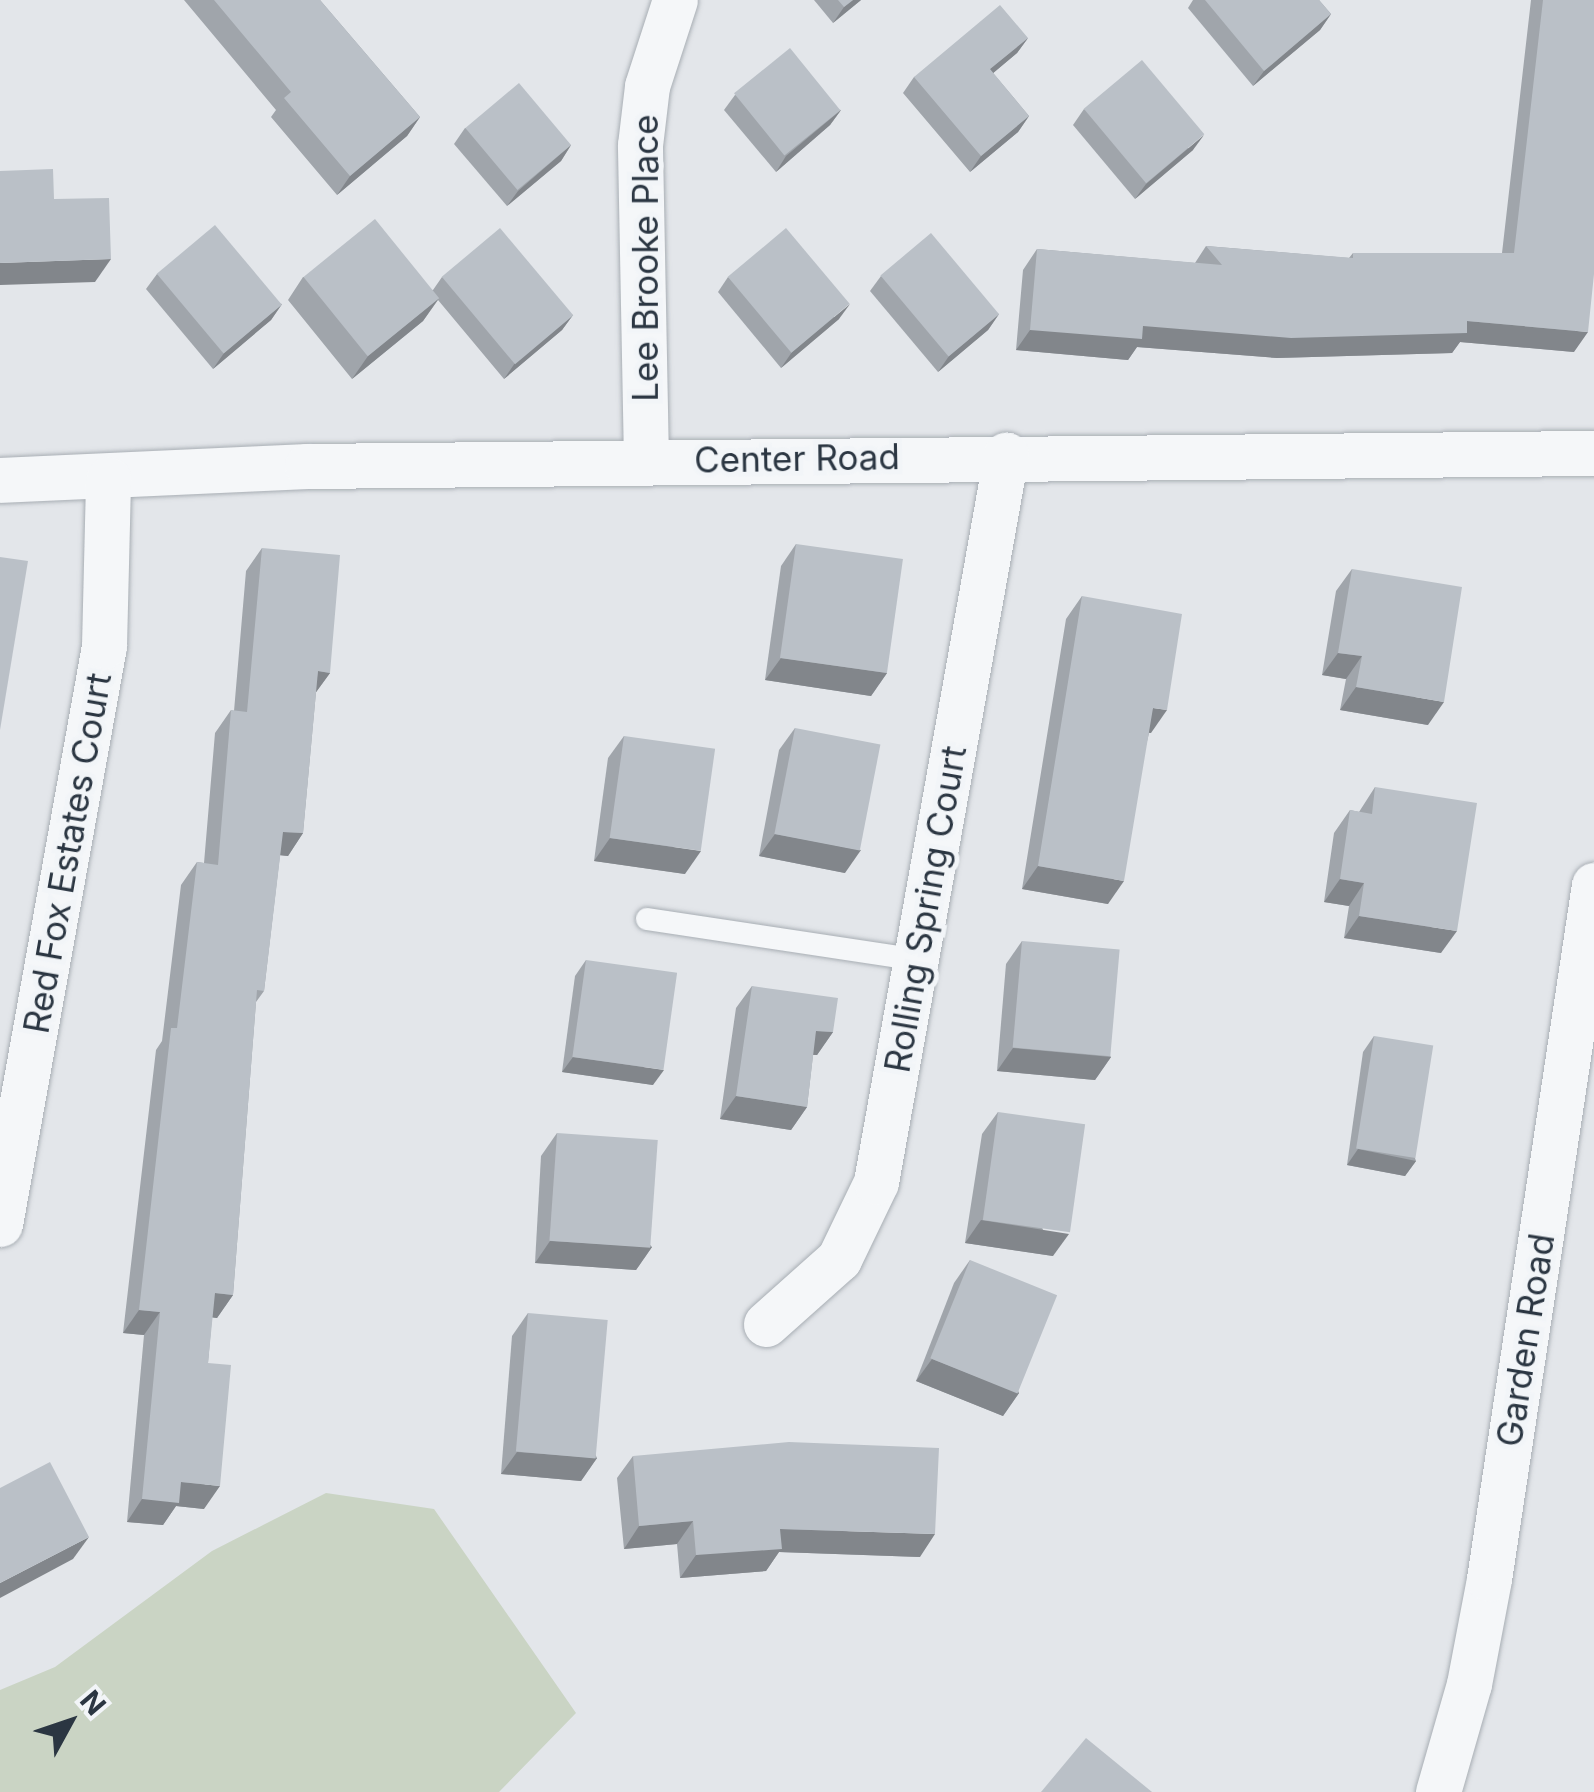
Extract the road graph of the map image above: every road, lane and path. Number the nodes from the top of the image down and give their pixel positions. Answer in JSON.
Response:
{"nodes":[{"id":1,"x":674,"y":0,"type":"edge"},
{"id":2,"x":1594,"y":453,"type":"edge"},
{"id":3,"x":1006,"y":455,"type":"junction"},
{"id":4,"x":646,"y":460,"type":"junction"},
{"id":5,"x":108,"y":479,"type":"junction"},
{"id":6,"x":0,"y":480,"type":"edge"},
{"id":7,"x":1594,"y":885,"type":"edge"},
{"id":8,"x":647,"y":919,"type":"dead end"},
{"id":9,"x":917,"y":960,"type":"junction"},
{"id":10,"x":0,"y":1224,"type":"edge"},
{"id":11,"x":766,"y":1324,"type":"dead end"},
{"id":12,"x":1438,"y":1792,"type":"edge"}],
"edges":[{"from":1,"to":4,"type":"street","name":"Lee Brooke Place"},
{"from":2,"to":3,"type":"street","name":"Center Road"},
{"from":3,"to":4,"type":"street","name":"Center Road"},
{"from":3,"to":9,"type":"street","name":"Rolling Spring Court"},
{"from":4,"to":5,"type":"street","name":"Center Road"},
{"from":5,"to":6,"type":"street","name":"Center Road"},
{"from":5,"to":10,"type":"street","name":"Red Fox Estates Court"},
{"from":7,"to":12,"type":"street","name":"Garden Road"},
{"from":8,"to":9,"type":"lane"},
{"from":9,"to":11,"type":"street","name":"Rolling Spring Court"}]}
